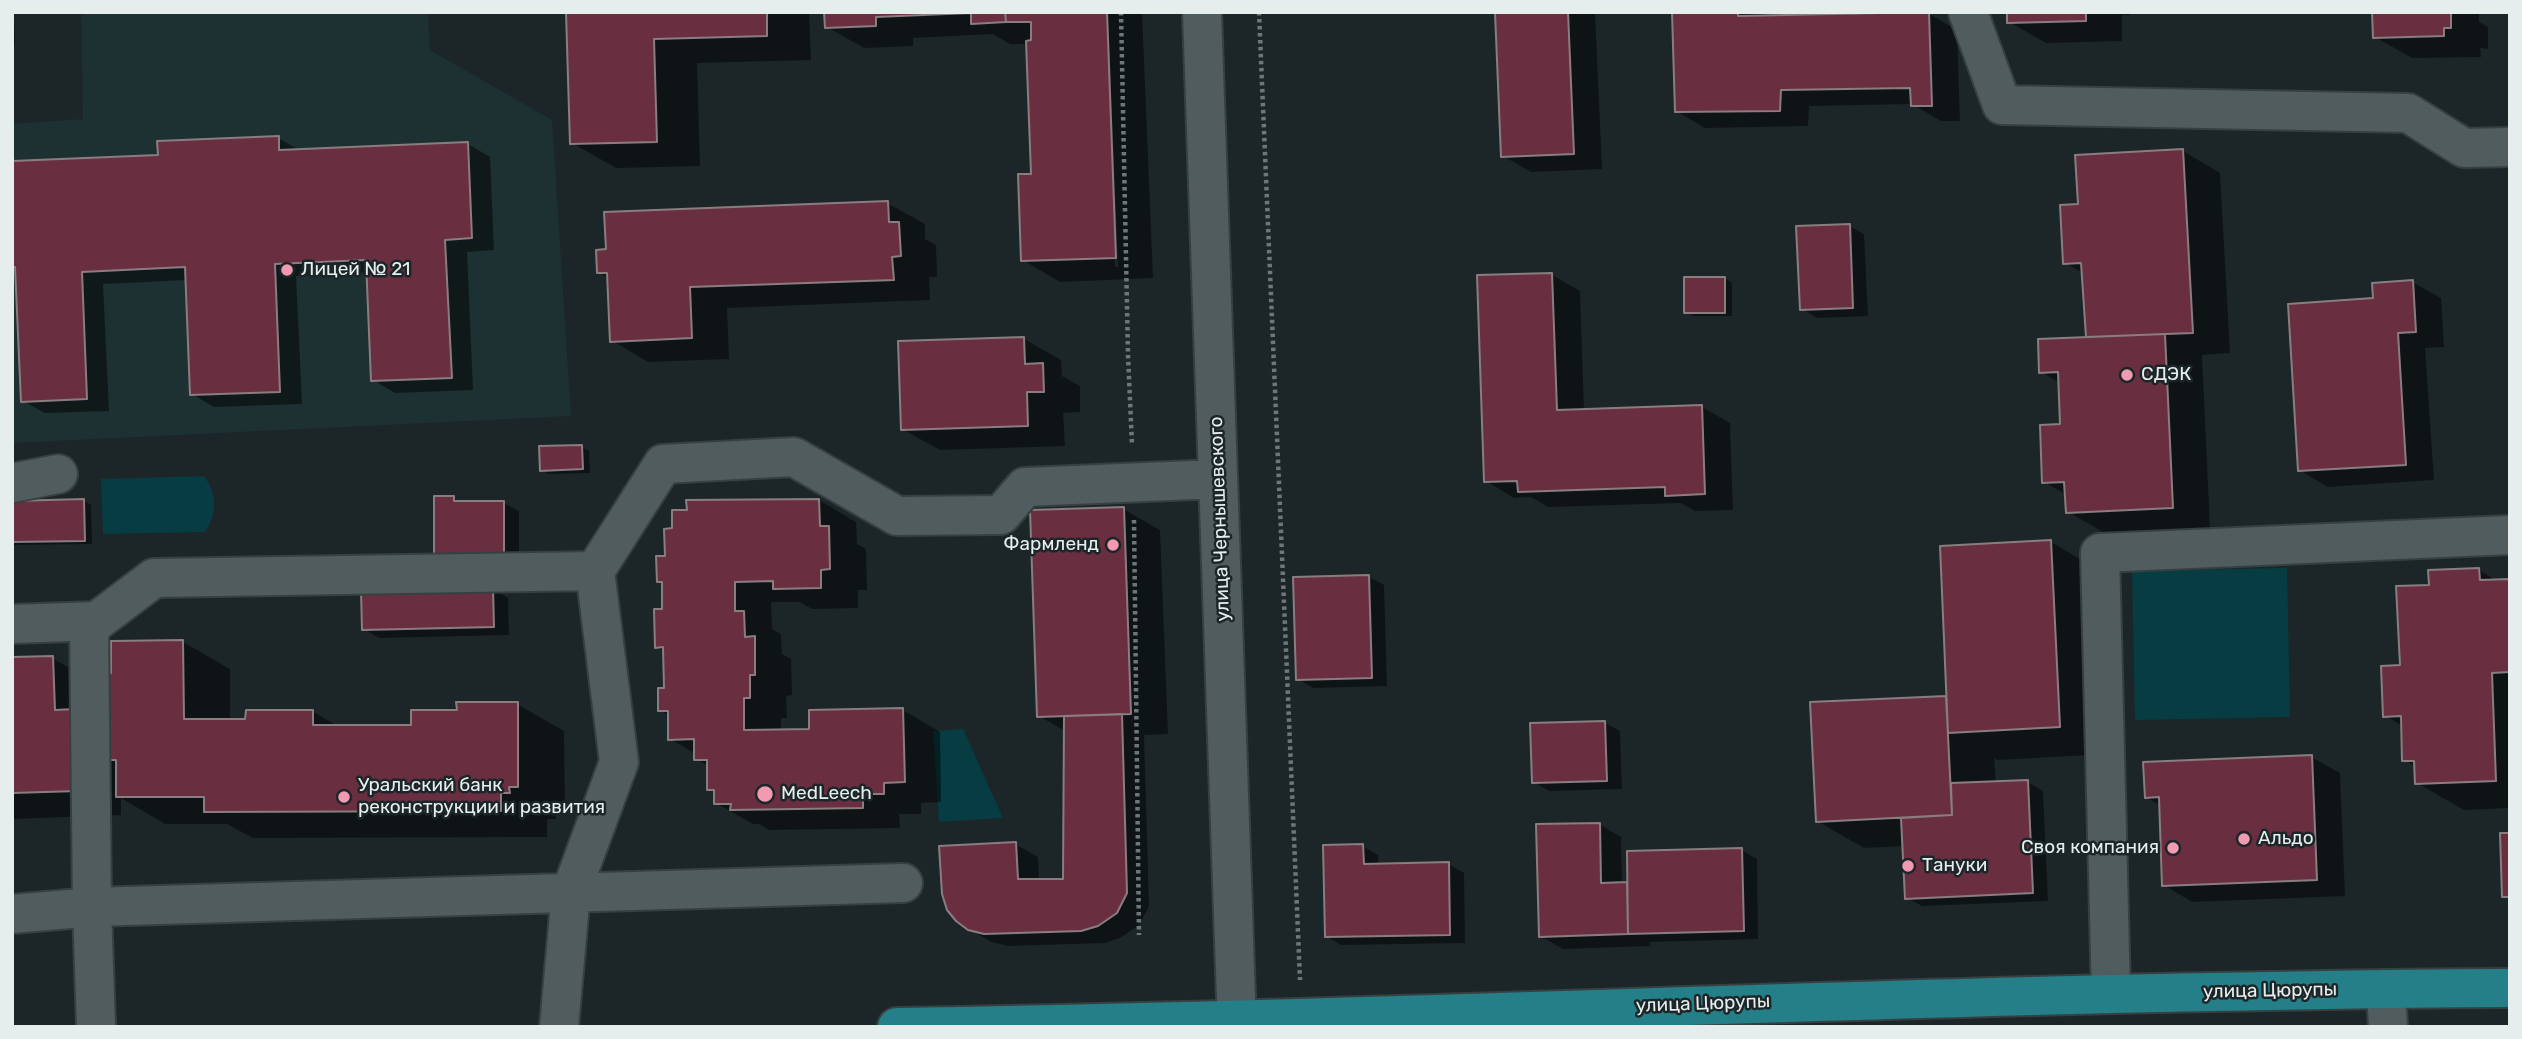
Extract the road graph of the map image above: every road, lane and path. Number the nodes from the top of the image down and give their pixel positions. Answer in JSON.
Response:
{"nodes":[{"id":1,"x":1202,"y":12,"type":"edge"},
{"id":2,"x":1259,"y":12,"type":"edge"},
{"id":3,"x":1968,"y":12,"type":"edge"},
{"id":4,"x":2510,"y":147,"type":"edge"},
{"id":5,"x":58,"y":474,"type":"dead end"},
{"id":6,"x":1219,"y":479,"type":"junction"},
{"id":7,"x":12,"y":483,"type":"edge"},
{"id":8,"x":2510,"y":535,"type":"edge"},
{"id":9,"x":595,"y":570,"type":"junction"},
{"id":10,"x":89,"y":622,"type":"junction"},
{"id":11,"x":12,"y":624,"type":"edge"},
{"id":12,"x":904,"y":883,"type":"dead end"},
{"id":13,"x":571,"y":892,"type":"junction"},
{"id":14,"x":92,"y":907,"type":"junction"},
{"id":15,"x":12,"y":914,"type":"edge"},
{"id":16,"x":2510,"y":988,"type":"edge"},
{"id":17,"x":2386,"y":989,"type":"junction"},
{"id":18,"x":2111,"y":994,"type":"junction"},
{"id":19,"x":1842,"y":1013,"type":"edge"},
{"id":20,"x":1302,"y":1018,"type":"junction"},
{"id":21,"x":1237,"y":1023,"type":"edge"},
{"id":22,"x":96,"y":1027,"type":"edge"},
{"id":23,"x":559,"y":1027,"type":"edge"},
{"id":24,"x":897,"y":1027,"type":"edge"},
{"id":25,"x":2388,"y":1027,"type":"edge"}],
"edges":[{"from":1,"to":6,"type":"street","name":"улица Чернышевского"},
{"from":2,"to":20,"type":"path"},
{"from":3,"to":4,"type":"street"},
{"from":5,"to":7,"type":"street"},
{"from":6,"to":9,"type":"street"},
{"from":6,"to":21,"type":"street","name":"улица Чернышевского"},
{"from":8,"to":18,"type":"street"},
{"from":9,"to":10,"type":"street"},
{"from":9,"to":13,"type":"street"},
{"from":10,"to":11,"type":"street"},
{"from":10,"to":14,"type":"street"},
{"from":12,"to":13,"type":"street"},
{"from":13,"to":14,"type":"street"},
{"from":13,"to":23,"type":"street"},
{"from":14,"to":15,"type":"street"},
{"from":14,"to":22,"type":"street"},
{"from":16,"to":17,"type":"main road","name":"улица Цюрупы"},
{"from":17,"to":18,"type":"main road","name":"улица Цюрупы"},
{"from":17,"to":25,"type":"street"},
{"from":18,"to":19,"type":"main road","name":"улица Цюрупы"},
{"from":19,"to":20,"type":"main road","name":"улица Цюрупы"},
{"from":20,"to":21,"type":"main road","name":"улица Цюрупы"},
{"from":21,"to":24,"type":"main road","name":"улица Цюрупы"}]}
